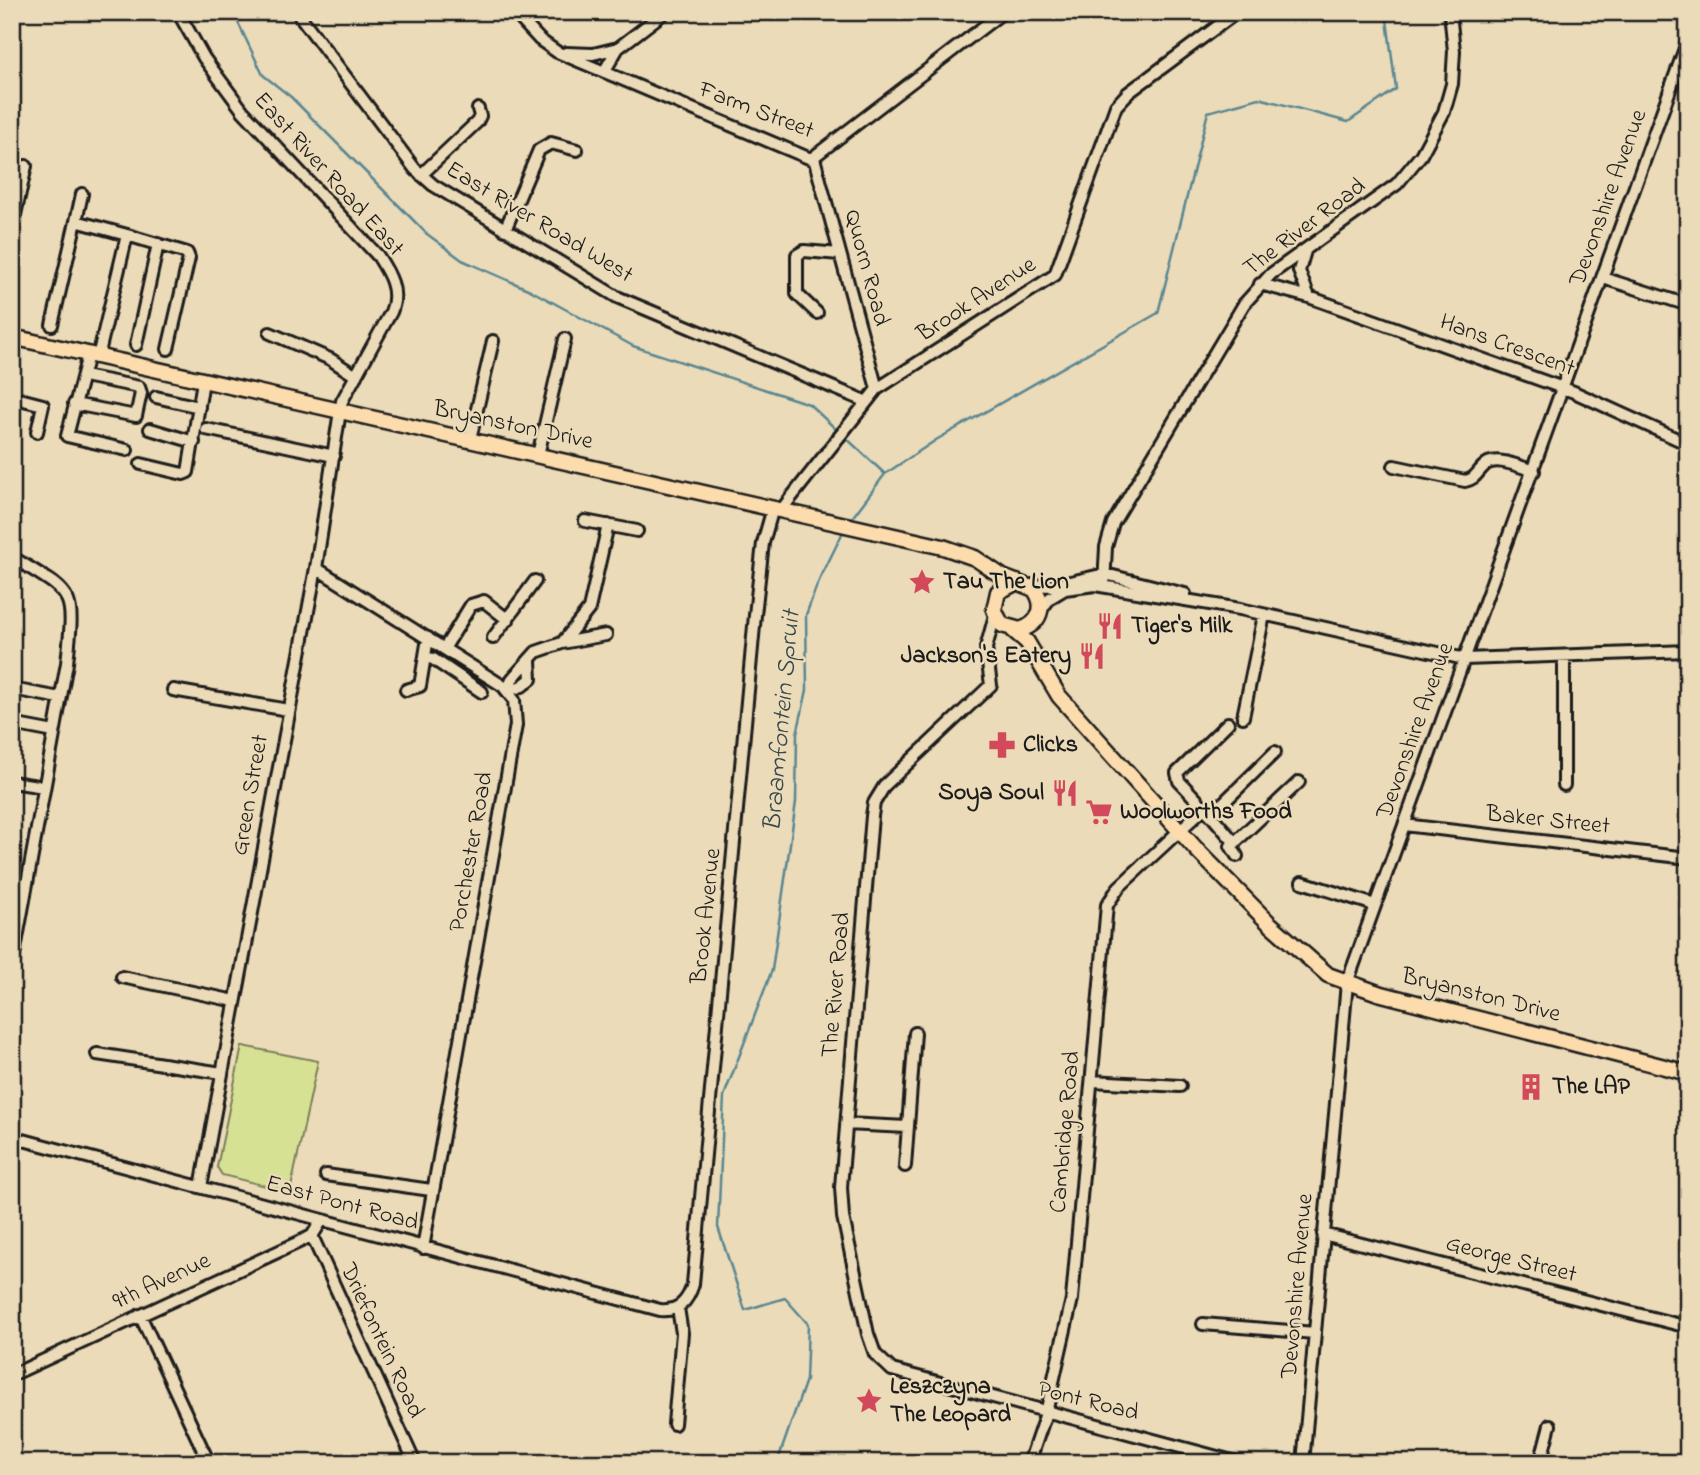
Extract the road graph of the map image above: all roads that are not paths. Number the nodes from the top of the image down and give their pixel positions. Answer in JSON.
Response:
{"nodes":[{"id":1,"x":178,"y":12,"type":"edge"},
{"id":2,"x":297,"y":12,"type":"edge"},
{"id":3,"x":514,"y":12,"type":"edge"},
{"id":4,"x":665,"y":12,"type":"edge"},
{"id":5,"x":1003,"y":12,"type":"edge"},
{"id":6,"x":1237,"y":12,"type":"edge"},
{"id":7,"x":1450,"y":12,"type":"edge"},
{"id":8,"x":1688,"y":40,"type":"edge"},
{"id":9,"x":618,"y":48,"type":"junction"},
{"id":10,"x":557,"y":52,"type":"junction"},
{"id":11,"x":604,"y":72,"type":"junction"},
{"id":12,"x":478,"y":109,"type":"dead end"},
{"id":13,"x":577,"y":150,"type":"dead end"},
{"id":14,"x":814,"y":158,"type":"junction"},
{"id":15,"x":26,"y":166,"type":"dead end"},
{"id":16,"x":421,"y":175,"type":"junction"},
{"id":17,"x":82,"y":194,"type":"dead end"},
{"id":18,"x":76,"y":221,"type":"junction"},
{"id":19,"x":12,"y":228,"type":"edge"},
{"id":20,"x":505,"y":230,"type":"junction"},
{"id":21,"x":127,"y":235,"type":"junction"},
{"id":22,"x":158,"y":244,"type":"junction"},
{"id":23,"x":1309,"y":246,"type":"junction"},
{"id":24,"x":840,"y":254,"type":"junction"},
{"id":25,"x":1603,"y":278,"type":"junction"},
{"id":26,"x":1260,"y":285,"type":"junction"},
{"id":27,"x":1309,"y":297,"type":"junction"},
{"id":28,"x":1688,"y":305,"type":"edge"},
{"id":29,"x":817,"y":313,"type":"dead end"},
{"id":30,"x":52,"y":325,"type":"dead end"},
{"id":31,"x":270,"y":333,"type":"dead end"},
{"id":32,"x":12,"y":339,"type":"edge"},
{"id":33,"x":565,"y":339,"type":"dead end"},
{"id":34,"x":493,"y":341,"type":"dead end"},
{"id":35,"x":136,"y":345,"type":"dead end"},
{"id":36,"x":168,"y":349,"type":"dead end"},
{"id":37,"x":93,"y":356,"type":"junction"},
{"id":38,"x":356,"y":376,"type":"junction"},
{"id":39,"x":89,"y":377,"type":"dead end"},
{"id":40,"x":203,"y":381,"type":"junction"},
{"id":41,"x":1563,"y":388,"type":"junction"},
{"id":42,"x":877,"y":389,"type":"junction"},
{"id":43,"x":12,"y":397,"type":"edge"},
{"id":44,"x":156,"y":397,"type":"dead end"},
{"id":45,"x":865,"y":401,"type":"junction"},
{"id":46,"x":74,"y":404,"type":"junction"},
{"id":47,"x":199,"y":407,"type":"junction"},
{"id":48,"x":340,"y":411,"type":"junction"},
{"id":49,"x":150,"y":429,"type":"dead end"},
{"id":50,"x":206,"y":429,"type":"dead end"},
{"id":51,"x":37,"y":432,"type":"dead end"},
{"id":52,"x":470,"y":439,"type":"junction"},
{"id":53,"x":194,"y":442,"type":"junction"},
{"id":54,"x":1688,"y":444,"type":"edge"},
{"id":55,"x":127,"y":450,"type":"dead end"},
{"id":56,"x":538,"y":455,"type":"junction"},
{"id":57,"x":334,"y":456,"type":"junction"},
{"id":58,"x":141,"y":464,"type":"dead end"},
{"id":59,"x":1394,"y":467,"type":"dead end"},
{"id":60,"x":1534,"y":471,"type":"junction"},
{"id":61,"x":777,"y":508,"type":"junction"},
{"id":62,"x":585,"y":521,"type":"dead end"},
{"id":63,"x":608,"y":526,"type":"junction"},
{"id":64,"x":637,"y":531,"type":"dead end"},
{"id":65,"x":970,"y":556,"type":"junction"},
{"id":66,"x":12,"y":557,"type":"edge"},
{"id":67,"x":316,"y":568,"type":"junction"},
{"id":68,"x":1104,"y":580,"type":"junction"},
{"id":69,"x":535,"y":581,"type":"dead end"},
{"id":70,"x":1022,"y":584,"type":"junction"},
{"id":71,"x":994,"y":610,"type":"junction"},
{"id":72,"x":1039,"y":614,"type":"junction"},
{"id":73,"x":1264,"y":615,"type":"junction"},
{"id":74,"x":508,"y":620,"type":"junction"},
{"id":75,"x":1010,"y":629,"type":"junction"},
{"id":76,"x":606,"y":635,"type":"dead end"},
{"id":77,"x":428,"y":638,"type":"junction"},
{"id":78,"x":493,"y":638,"type":"dead end"},
{"id":79,"x":562,"y":643,"type":"junction"},
{"id":80,"x":986,"y":648,"type":"junction"},
{"id":81,"x":444,"y":649,"type":"junction"},
{"id":82,"x":1688,"y":652,"type":"edge"},
{"id":83,"x":425,"y":657,"type":"junction"},
{"id":84,"x":1564,"y":657,"type":"junction"},
{"id":85,"x":1465,"y":659,"type":"junction"},
{"id":86,"x":12,"y":689,"type":"edge"},
{"id":87,"x":173,"y":690,"type":"dead end"},
{"id":88,"x":406,"y":690,"type":"dead end"},
{"id":89,"x":508,"y":691,"type":"junction"},
{"id":90,"x":482,"y":692,"type":"dead end"},
{"id":91,"x":60,"y":698,"type":"junction"},
{"id":92,"x":288,"y":710,"type":"junction"},
{"id":93,"x":1243,"y":717,"type":"dead end"},
{"id":94,"x":1228,"y":723,"type":"dead end"},
{"id":95,"x":12,"y":724,"type":"edge"},
{"id":96,"x":54,"y":732,"type":"junction"},
{"id":97,"x":1275,"y":752,"type":"dead end"},
{"id":98,"x":12,"y":782,"type":"edge"},
{"id":99,"x":1299,"y":782,"type":"dead end"},
{"id":100,"x":1564,"y":785,"type":"dead end"},
{"id":101,"x":44,"y":788,"type":"junction"},
{"id":102,"x":1207,"y":811,"type":"junction"},
{"id":103,"x":1404,"y":825,"type":"junction"},
{"id":104,"x":1183,"y":827,"type":"junction"},
{"id":105,"x":1235,"y":843,"type":"junction"},
{"id":106,"x":1237,"y":856,"type":"dead end"},
{"id":107,"x":1688,"y":858,"type":"edge"},
{"id":108,"x":1302,"y":882,"type":"dead end"},
{"id":109,"x":1375,"y":905,"type":"junction"},
{"id":110,"x":12,"y":966,"type":"edge"},
{"id":111,"x":122,"y":977,"type":"dead end"},
{"id":112,"x":1347,"y":983,"type":"junction"},
{"id":113,"x":235,"y":1001,"type":"junction"},
{"id":114,"x":915,"y":1033,"type":"dead end"},
{"id":115,"x":97,"y":1054,"type":"dead end"},
{"id":116,"x":222,"y":1073,"type":"junction"},
{"id":117,"x":1688,"y":1073,"type":"edge"},
{"id":118,"x":1092,"y":1081,"type":"junction"},
{"id":119,"x":1180,"y":1086,"type":"dead end"},
{"id":120,"x":846,"y":1124,"type":"junction"},
{"id":121,"x":908,"y":1127,"type":"junction"},
{"id":122,"x":12,"y":1137,"type":"edge"},
{"id":123,"x":905,"y":1166,"type":"dead end"},
{"id":124,"x":326,"y":1175,"type":"dead end"},
{"id":125,"x":201,"y":1187,"type":"junction"},
{"id":126,"x":431,"y":1190,"type":"junction"},
{"id":127,"x":323,"y":1220,"type":"junction"},
{"id":128,"x":1323,"y":1234,"type":"junction"},
{"id":129,"x":312,"y":1236,"type":"junction"},
{"id":130,"x":423,"y":1248,"type":"junction"},
{"id":131,"x":678,"y":1308,"type":"junction"},
{"id":132,"x":139,"y":1315,"type":"junction"},
{"id":133,"x":1203,"y":1324,"type":"dead end"},
{"id":134,"x":1688,"y":1327,"type":"edge"},
{"id":135,"x":1315,"y":1333,"type":"junction"},
{"id":136,"x":887,"y":1367,"type":"joint"},
{"id":137,"x":12,"y":1374,"type":"edge"},
{"id":138,"x":1046,"y":1413,"type":"junction"},
{"id":139,"x":674,"y":1424,"type":"dead end"},
{"id":140,"x":1550,"y":1425,"type":"dead end"},
{"id":141,"x":209,"y":1463,"type":"edge"},
{"id":142,"x":415,"y":1463,"type":"edge"},
{"id":143,"x":1029,"y":1463,"type":"edge"},
{"id":144,"x":1240,"y":1463,"type":"edge"},
{"id":145,"x":1303,"y":1463,"type":"edge"},
{"id":146,"x":1540,"y":1463,"type":"edge"}],
"edges":[{"from":1,"to":38,"type":"street","name":"East River Road East"},
{"from":2,"to":16,"type":"street","name":"East River Road West"},
{"from":3,"to":10,"type":"street","name":"Farm Street"},
{"from":4,"to":9,"type":"street"},
{"from":5,"to":14,"type":"street","name":"Farm Street"},
{"from":6,"to":42,"type":"street","name":"Brook Avenue"},
{"from":7,"to":23,"type":"street","name":"The River Road"},
{"from":8,"to":25,"type":"street","name":"Devonshire Avenue"},
{"from":9,"to":10,"type":"street"},
{"from":9,"to":11,"type":"street"},
{"from":10,"to":11,"type":"street","name":"Farm Street"},
{"from":11,"to":14,"type":"street","name":"Farm Street"},
{"from":12,"to":16,"type":"street"},
{"from":13,"to":20,"type":"street"},
{"from":14,"to":24,"type":"street","name":"Quorn Road"},
{"from":15,"to":19,"type":"street"},
{"from":16,"to":20,"type":"street","name":"East River Road West"},
{"from":17,"to":18,"type":"street"},
{"from":18,"to":21,"type":"street"},
{"from":18,"to":30,"type":"street"},
{"from":20,"to":45,"type":"street","name":"East River Road West"},
{"from":21,"to":22,"type":"street"},
{"from":21,"to":37,"type":"street"},
{"from":22,"to":35,"type":"street"},
{"from":22,"to":36,"type":"street"},
{"from":23,"to":26,"type":"street","name":"The River Road"},
{"from":23,"to":27,"type":"street"},
{"from":24,"to":29,"type":"street"},
{"from":24,"to":42,"type":"street","name":"Quorn Road"},
{"from":25,"to":28,"type":"street"},
{"from":25,"to":41,"type":"street","name":"Devonshire Avenue"},
{"from":26,"to":27,"type":"street","name":"Hans Crescent"},
{"from":26,"to":68,"type":"street","name":"The River Road"},
{"from":27,"to":41,"type":"street","name":"Hans Crescent"},
{"from":31,"to":38,"type":"street"},
{"from":32,"to":37,"type":"main road","name":"Bryanston Drive"},
{"from":33,"to":56,"type":"street"},
{"from":34,"to":52,"type":"street"},
{"from":37,"to":40,"type":"main road","name":"Bryanston Drive"},
{"from":37,"to":46,"type":"street"},
{"from":38,"to":48,"type":"street","name":"East River Road East"},
{"from":39,"to":46,"type":"street"},
{"from":40,"to":47,"type":"street"},
{"from":40,"to":48,"type":"main road","name":"Bryanston Drive"},
{"from":41,"to":54,"type":"street","name":"Hans Crescent"},
{"from":41,"to":60,"type":"street","name":"Devonshire Avenue"},
{"from":42,"to":45,"type":"street","name":"Brook Avenue"},
{"from":43,"to":51,"type":"street"},
{"from":44,"to":47,"type":"street"},
{"from":45,"to":61,"type":"street","name":"Brook Avenue"},
{"from":46,"to":55,"type":"street"},
{"from":47,"to":53,"type":"street"},
{"from":48,"to":52,"type":"main road","name":"Bryanston Drive"},
{"from":48,"to":57,"type":"street","name":"Green Street"},
{"from":49,"to":53,"type":"street"},
{"from":50,"to":57,"type":"street"},
{"from":52,"to":56,"type":"main road","name":"Bryanston Drive"},
{"from":53,"to":58,"type":"street"},
{"from":56,"to":61,"type":"main road","name":"Bryanston Drive"},
{"from":57,"to":67,"type":"street","name":"Green Street"},
{"from":59,"to":60,"type":"street"},
{"from":60,"to":85,"type":"street","name":"Devonshire Avenue"},
{"from":61,"to":65,"type":"main road","name":"Bryanston Drive"},
{"from":61,"to":131,"type":"street","name":"Brook Avenue"},
{"from":62,"to":63,"type":"street"},
{"from":63,"to":64,"type":"street"},
{"from":63,"to":79,"type":"street"},
{"from":65,"to":70,"type":"main road","name":"Bryanston Drive"},
{"from":65,"to":71,"type":"main road"},
{"from":66,"to":91,"type":"street"},
{"from":67,"to":77,"type":"street"},
{"from":67,"to":92,"type":"street","name":"Green Street"},
{"from":68,"to":70,"type":"street"},
{"from":68,"to":72,"type":"street"},
{"from":68,"to":73,"type":"street"},
{"from":69,"to":74,"type":"street"},
{"from":70,"to":71,"type":"main road"},
{"from":70,"to":72,"type":"main road"},
{"from":71,"to":75,"type":"main road"},
{"from":71,"to":80,"type":"street","name":"The River Road"},
{"from":72,"to":75,"type":"main road"},
{"from":72,"to":104,"type":"main road","name":"Bryanston Drive"},
{"from":73,"to":85,"type":"street"},
{"from":73,"to":93,"type":"street"},
{"from":74,"to":78,"type":"street"},
{"from":74,"to":81,"type":"street"},
{"from":75,"to":80,"type":"street"},
{"from":75,"to":104,"type":"main road","name":"Bryanston Drive"},
{"from":76,"to":79,"type":"street"},
{"from":77,"to":81,"type":"street"},
{"from":77,"to":83,"type":"street"},
{"from":79,"to":89,"type":"street"},
{"from":80,"to":120,"type":"street","name":"The River Road"},
{"from":81,"to":89,"type":"street"},
{"from":82,"to":84,"type":"street"},
{"from":83,"to":88,"type":"street"},
{"from":83,"to":90,"type":"street"},
{"from":84,"to":85,"type":"street"},
{"from":84,"to":100,"type":"street"},
{"from":85,"to":103,"type":"street","name":"Devonshire Avenue"},
{"from":86,"to":91,"type":"street"},
{"from":87,"to":92,"type":"street"},
{"from":89,"to":126,"type":"street","name":"Porchester Road"},
{"from":91,"to":96,"type":"street"},
{"from":92,"to":113,"type":"street","name":"Green Street"},
{"from":94,"to":102,"type":"street"},
{"from":95,"to":96,"type":"street"},
{"from":96,"to":101,"type":"street"},
{"from":97,"to":102,"type":"street","name":"Cambridge Road"},
{"from":98,"to":101,"type":"street"},
{"from":99,"to":105,"type":"street"},
{"from":101,"to":110,"type":"street"},
{"from":102,"to":104,"type":"street","name":"Cambridge Road"},
{"from":102,"to":105,"type":"street"},
{"from":103,"to":107,"type":"street","name":"Baker Street"},
{"from":103,"to":109,"type":"street","name":"Devonshire Avenue"},
{"from":104,"to":112,"type":"main road","name":"Bryanston Drive"},
{"from":104,"to":118,"type":"street","name":"Cambridge Road"},
{"from":105,"to":106,"type":"street"},
{"from":108,"to":109,"type":"street"},
{"from":109,"to":112,"type":"street","name":"Devonshire Avenue"},
{"from":111,"to":113,"type":"street"},
{"from":112,"to":117,"type":"main road","name":"Bryanston Drive"},
{"from":112,"to":128,"type":"street","name":"Devonshire Avenue"},
{"from":113,"to":116,"type":"street","name":"Green Street"},
{"from":114,"to":121,"type":"street"},
{"from":115,"to":116,"type":"street"},
{"from":116,"to":125,"type":"street","name":"Green Street"},
{"from":118,"to":119,"type":"street"},
{"from":118,"to":138,"type":"street","name":"Cambridge Road"},
{"from":120,"to":121,"type":"street"},
{"from":120,"to":136,"type":"street","name":"The River Road"},
{"from":121,"to":123,"type":"street"},
{"from":122,"to":125,"type":"street","name":"East Pont Road"},
{"from":124,"to":126,"type":"street"},
{"from":125,"to":127,"type":"street","name":"East Pont Road"},
{"from":126,"to":130,"type":"street","name":"Porchester Road"},
{"from":127,"to":129,"type":"street"},
{"from":127,"to":130,"type":"street","name":"East Pont Road"},
{"from":128,"to":134,"type":"street","name":"George Street"},
{"from":128,"to":135,"type":"street","name":"Devonshire Avenue"},
{"from":129,"to":132,"type":"street","name":"9th Avenue"},
{"from":129,"to":142,"type":"street","name":"Driefontein Road"},
{"from":130,"to":131,"type":"street","name":"East Pont Road"},
{"from":131,"to":139,"type":"street"},
{"from":132,"to":137,"type":"street","name":"9th Avenue"},
{"from":132,"to":141,"type":"street"},
{"from":133,"to":135,"type":"street"},
{"from":135,"to":145,"type":"street","name":"Devonshire Avenue"},
{"from":136,"to":138,"type":"street","name":"Pont Road"},
{"from":138,"to":143,"type":"street","name":"Cambridge Road"},
{"from":138,"to":144,"type":"street","name":"Pont Road"},
{"from":140,"to":146,"type":"street"}]}
